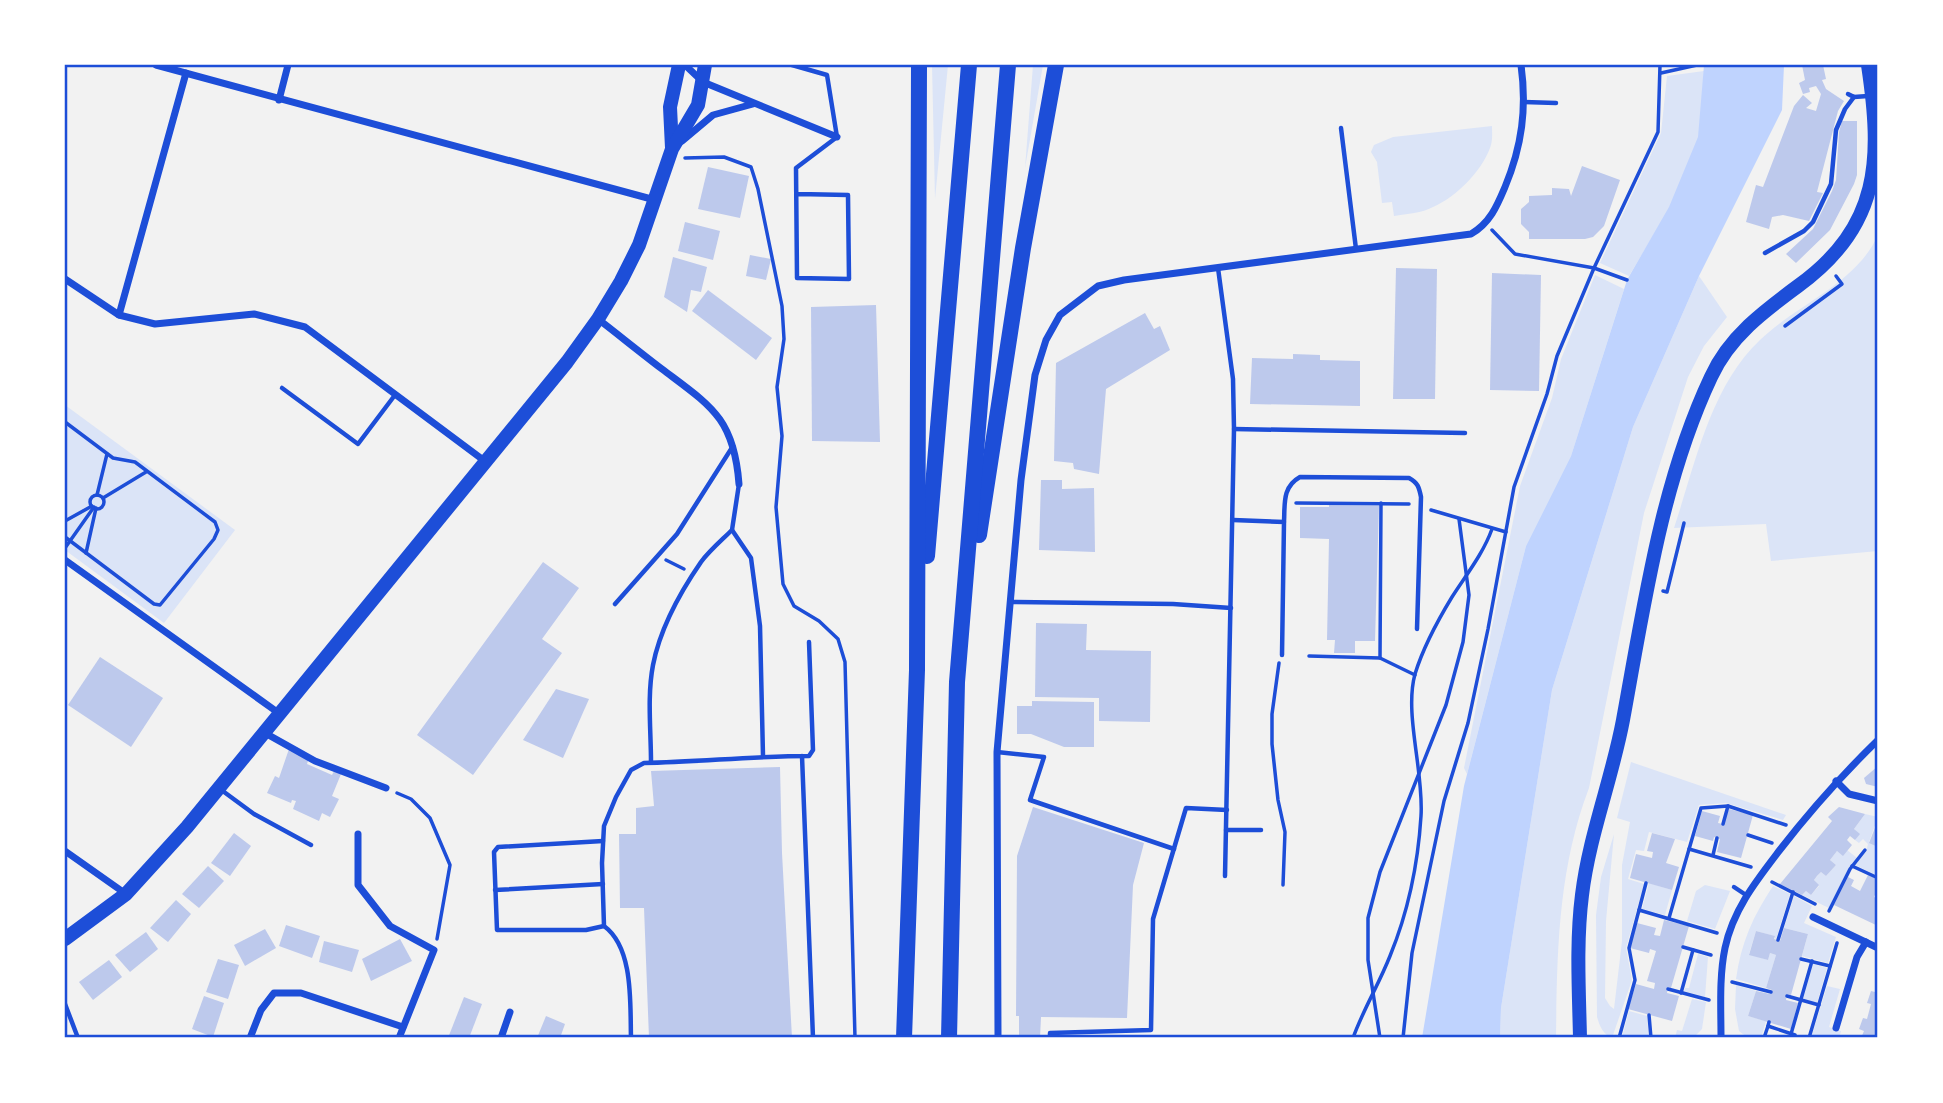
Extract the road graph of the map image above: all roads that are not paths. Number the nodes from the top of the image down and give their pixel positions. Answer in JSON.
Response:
{"nodes":[{"id":1,"x":156,"y":65,"type":"edge"},
{"id":2,"x":288,"y":65,"type":"edge"},
{"id":3,"x":678,"y":65,"type":"edge"},
{"id":4,"x":685,"y":65,"type":"edge"},
{"id":5,"x":705,"y":65,"type":"edge"},
{"id":6,"x":792,"y":65,"type":"edge"},
{"id":7,"x":919,"y":65,"type":"edge"},
{"id":8,"x":969,"y":65,"type":"edge"},
{"id":9,"x":1008,"y":65,"type":"edge"},
{"id":10,"x":1056,"y":65,"type":"edge"},
{"id":11,"x":1521,"y":65,"type":"edge"},
{"id":12,"x":1868,"y":65,"type":"edge"},
{"id":13,"x":186,"y":73,"type":"junction"},
{"id":14,"x":703,"y":82,"type":"junction"},
{"id":15,"x":1848,"y":94,"type":"dead end"},
{"id":16,"x":1872,"y":95,"type":"junction"},
{"id":17,"x":1854,"y":97,"type":"junction"},
{"id":18,"x":279,"y":100,"type":"junction"},
{"id":19,"x":1524,"y":102,"type":"junction"},
{"id":20,"x":1556,"y":103,"type":"dead end"},
{"id":21,"x":754,"y":104,"type":"junction"},
{"id":22,"x":1341,"y":128,"type":"dead end"},
{"id":23,"x":837,"y":136,"type":"junction"},
{"id":24,"x":672,"y":149,"type":"junction"},
{"id":25,"x":1877,"y":158,"type":"edge"},
{"id":26,"x":798,"y":194,"type":"junction"},
{"id":27,"x":656,"y":200,"type":"junction"},
{"id":28,"x":1356,"y":250,"type":"junction"},
{"id":29,"x":1765,"y":253,"type":"dead end"},
{"id":30,"x":1218,"y":268,"type":"junction"},
{"id":31,"x":65,"y":279,"type":"edge"},
{"id":32,"x":119,"y":315,"type":"junction"},
{"id":33,"x":598,"y":319,"type":"junction"},
{"id":34,"x":282,"y":388,"type":"dead end"},
{"id":35,"x":395,"y":395,"type":"junction"},
{"id":36,"x":1234,"y":429,"type":"junction"},
{"id":37,"x":1465,"y":433,"type":"dead end"},
{"id":38,"x":733,"y":445,"type":"junction"},
{"id":39,"x":486,"y":462,"type":"junction"},
{"id":40,"x":739,"y":484,"type":"joint"},
{"id":41,"x":1233,"y":520,"type":"junction"},
{"id":42,"x":1284,"y":522,"type":"junction"},
{"id":43,"x":732,"y":530,"type":"junction"},
{"id":44,"x":65,"y":560,"type":"edge"},
{"id":45,"x":1010,"y":602,"type":"junction"},
{"id":46,"x":615,"y":604,"type":"dead end"},
{"id":47,"x":1231,"y":608,"type":"junction"},
{"id":48,"x":1417,"y":629,"type":"dead end"},
{"id":49,"x":809,"y":642,"type":"dead end"},
{"id":50,"x":1282,"y":655,"type":"road end"},
{"id":51,"x":917,"y":670,"type":"junction"},
{"id":52,"x":957,"y":682,"type":"junction"},
{"id":53,"x":280,"y":715,"type":"junction"},
{"id":54,"x":265,"y":733,"type":"junction"},
{"id":55,"x":1878,"y":740,"type":"edge"},
{"id":56,"x":997,"y":752,"type":"junction"},
{"id":57,"x":762,"y":756,"type":"junction"},
{"id":58,"x":802,"y":756,"type":"junction"},
{"id":59,"x":651,"y":762,"type":"junction"},
{"id":60,"x":1836,"y":781,"type":"junction"},
{"id":61,"x":220,"y":788,"type":"junction"},
{"id":62,"x":386,"y":788,"type":"road end"},
{"id":63,"x":1878,"y":801,"type":"edge"},
{"id":64,"x":1227,"y":810,"type":"junction"},
{"id":65,"x":1226,"y":830,"type":"junction"},
{"id":66,"x":1261,"y":830,"type":"dead end"},
{"id":67,"x":358,"y":834,"type":"dead end"},
{"id":68,"x":603,"y":841,"type":"junction"},
{"id":69,"x":312,"y":845,"type":"dead end"},
{"id":70,"x":1174,"y":849,"type":"junction"},
{"id":71,"x":65,"y":851,"type":"edge"},
{"id":72,"x":1225,"y":876,"type":"dead end"},
{"id":73,"x":603,"y":884,"type":"junction"},
{"id":74,"x":1734,"y":887,"type":"dead end"},
{"id":75,"x":495,"y":890,"type":"junction"},
{"id":76,"x":126,"y":894,"type":"junction"},
{"id":77,"x":1746,"y":895,"type":"junction"},
{"id":78,"x":1813,"y":917,"type":"road end"},
{"id":79,"x":604,"y":926,"type":"junction"},
{"id":80,"x":65,"y":939,"type":"edge"},
{"id":81,"x":1866,"y":942,"type":"junction"},
{"id":82,"x":1878,"y":948,"type":"edge"},
{"id":83,"x":65,"y":1004,"type":"edge"},
{"id":84,"x":510,"y":1012,"type":"dead end"},
{"id":85,"x":403,"y":1027,"type":"junction"},
{"id":86,"x":1836,"y":1028,"type":"dead end"},
{"id":87,"x":78,"y":1038,"type":"edge"},
{"id":88,"x":250,"y":1038,"type":"edge"},
{"id":89,"x":399,"y":1038,"type":"edge"},
{"id":90,"x":501,"y":1038,"type":"edge"},
{"id":91,"x":631,"y":1038,"type":"edge"},
{"id":92,"x":813,"y":1038,"type":"edge"},
{"id":93,"x":904,"y":1038,"type":"edge"},
{"id":94,"x":949,"y":1038,"type":"edge"},
{"id":95,"x":998,"y":1038,"type":"edge"},
{"id":96,"x":1050,"y":1038,"type":"edge"},
{"id":97,"x":1580,"y":1038,"type":"edge"},
{"id":98,"x":1721,"y":1038,"type":"edge"}],
"edges":[{"from":1,"to":13,"type":"street"},
{"from":2,"to":18,"type":"street"},
{"from":3,"to":24,"type":"main road"},
{"from":4,"to":14,"type":"street"},
{"from":5,"to":14,"type":"main road"},
{"from":6,"to":23,"type":"lane"},
{"from":7,"to":51,"type":"highway"},
{"from":8,"to":51,"type":"highway"},
{"from":9,"to":52,"type":"highway"},
{"from":10,"to":52,"type":"highway"},
{"from":11,"to":19,"type":"street"},
{"from":12,"to":16,"type":"main road"},
{"from":13,"to":18,"type":"street"},
{"from":13,"to":32,"type":"street"},
{"from":14,"to":21,"type":"street"},
{"from":14,"to":24,"type":"main road"},
{"from":15,"to":17,"type":"lane"},
{"from":16,"to":17,"type":"lane"},
{"from":16,"to":25,"type":"main road"},
{"from":17,"to":29,"type":"lane"},
{"from":18,"to":27,"type":"street"},
{"from":19,"to":20,"type":"lane"},
{"from":19,"to":28,"type":"street"},
{"from":21,"to":23,"type":"street"},
{"from":21,"to":24,"type":"street"},
{"from":22,"to":28,"type":"lane"},
{"from":23,"to":26,"type":"lane"},
{"from":24,"to":27,"type":"main road"},
{"from":25,"to":97,"type":"main road"},
{"from":26,"to":26,"type":"lane"},
{"from":27,"to":33,"type":"main road"},
{"from":28,"to":30,"type":"street"},
{"from":30,"to":36,"type":"lane"},
{"from":30,"to":45,"type":"street"},
{"from":31,"to":32,"type":"street"},
{"from":32,"to":35,"type":"street"},
{"from":33,"to":38,"type":"street"},
{"from":33,"to":39,"type":"main road"},
{"from":34,"to":35,"type":"lane"},
{"from":35,"to":39,"type":"street"},
{"from":36,"to":37,"type":"lane"},
{"from":36,"to":41,"type":"lane"},
{"from":38,"to":40,"type":"street"},
{"from":38,"to":46,"type":"lane"},
{"from":39,"to":53,"type":"main road"},
{"from":40,"to":43,"type":"lane"},
{"from":41,"to":42,"type":"lane"},
{"from":41,"to":47,"type":"lane"},
{"from":42,"to":48,"type":"lane"},
{"from":42,"to":50,"type":"lane"},
{"from":43,"to":57,"type":"lane"},
{"from":43,"to":59,"type":"lane"},
{"from":44,"to":53,"type":"street"},
{"from":45,"to":47,"type":"lane"},
{"from":45,"to":56,"type":"street"},
{"from":47,"to":64,"type":"lane"},
{"from":49,"to":58,"type":"lane"},
{"from":51,"to":93,"type":"highway"},
{"from":52,"to":94,"type":"highway"},
{"from":53,"to":54,"type":"main road"},
{"from":54,"to":61,"type":"main road"},
{"from":54,"to":62,"type":"street"},
{"from":55,"to":60,"type":"street"},
{"from":56,"to":70,"type":"lane"},
{"from":56,"to":95,"type":"street"},
{"from":57,"to":58,"type":"lane"},
{"from":57,"to":59,"type":"lane"},
{"from":58,"to":92,"type":"lane"},
{"from":59,"to":68,"type":"lane"},
{"from":60,"to":63,"type":"street"},
{"from":60,"to":77,"type":"street"},
{"from":61,"to":69,"type":"lane"},
{"from":61,"to":76,"type":"main road"},
{"from":64,"to":65,"type":"lane"},
{"from":64,"to":70,"type":"lane"},
{"from":65,"to":66,"type":"lane"},
{"from":65,"to":72,"type":"lane"},
{"from":67,"to":85,"type":"street"},
{"from":68,"to":73,"type":"lane"},
{"from":68,"to":75,"type":"lane"},
{"from":70,"to":96,"type":"lane"},
{"from":71,"to":76,"type":"street"},
{"from":73,"to":75,"type":"lane"},
{"from":73,"to":79,"type":"lane"},
{"from":74,"to":77,"type":"lane"},
{"from":75,"to":79,"type":"lane"},
{"from":76,"to":80,"type":"main road"},
{"from":77,"to":98,"type":"street"},
{"from":78,"to":81,"type":"street"},
{"from":79,"to":91,"type":"lane"},
{"from":81,"to":82,"type":"street"},
{"from":81,"to":86,"type":"street"},
{"from":83,"to":87,"type":"lane"},
{"from":84,"to":90,"type":"street"},
{"from":85,"to":88,"type":"street"},
{"from":85,"to":89,"type":"street"}]}
